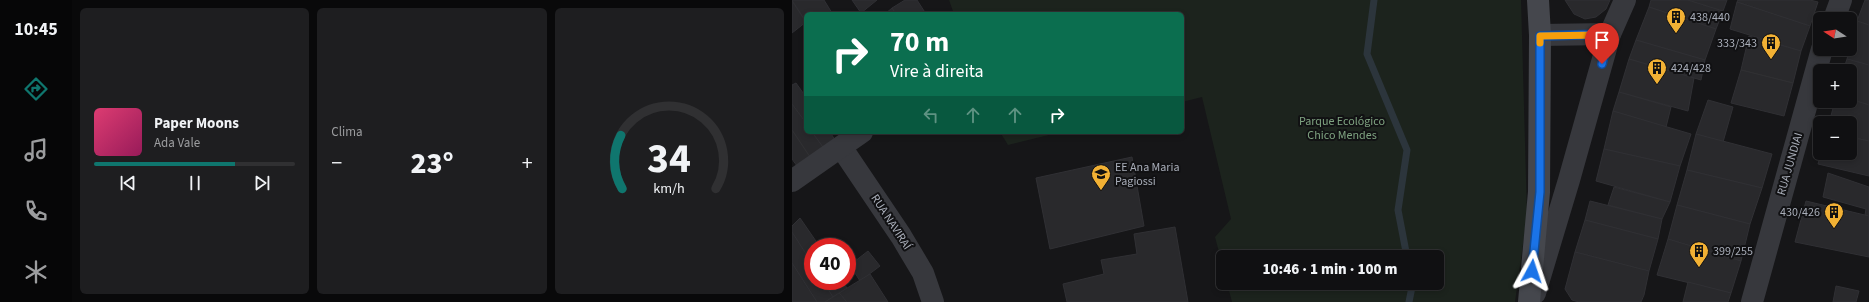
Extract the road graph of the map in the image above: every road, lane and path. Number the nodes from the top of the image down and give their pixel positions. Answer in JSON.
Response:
{"nodes":[{"id":1,"x":1538,"y":0,"type":"edge"},
{"id":2,"x":1625,"y":0,"type":"edge"},
{"id":3,"x":1841,"y":0,"type":"edge"},
{"id":4,"x":1837,"y":12,"type":"edge"},
{"id":5,"x":1610,"y":34,"type":"junction"},
{"id":6,"x":1540,"y":36,"type":"junction"},
{"id":7,"x":1820,"y":56,"type":"edge"},
{"id":8,"x":859,"y":134,"type":"edge"},
{"id":9,"x":841,"y":147,"type":"junction"},
{"id":10,"x":792,"y":181,"type":"edge"},
{"id":11,"x":933,"y":302,"type":"edge"},
{"id":12,"x":1531,"y":302,"type":"edge"},
{"id":13,"x":1752,"y":302,"type":"edge"}],
"edges":[{"from":1,"to":6,"type":"street"},
{"from":2,"to":5,"type":"street"},
{"from":3,"to":4,"type":"street"},
{"from":5,"to":6,"type":"street"},
{"from":5,"to":12,"type":"street"},
{"from":6,"to":12,"type":"street"},
{"from":7,"to":13,"type":"street","name":"RUA JUNDIAI"},
{"from":8,"to":9,"type":"street"},
{"from":9,"to":10,"type":"street"},
{"from":9,"to":11,"type":"street","name":"RUA NAVIRAÍ"}]}
